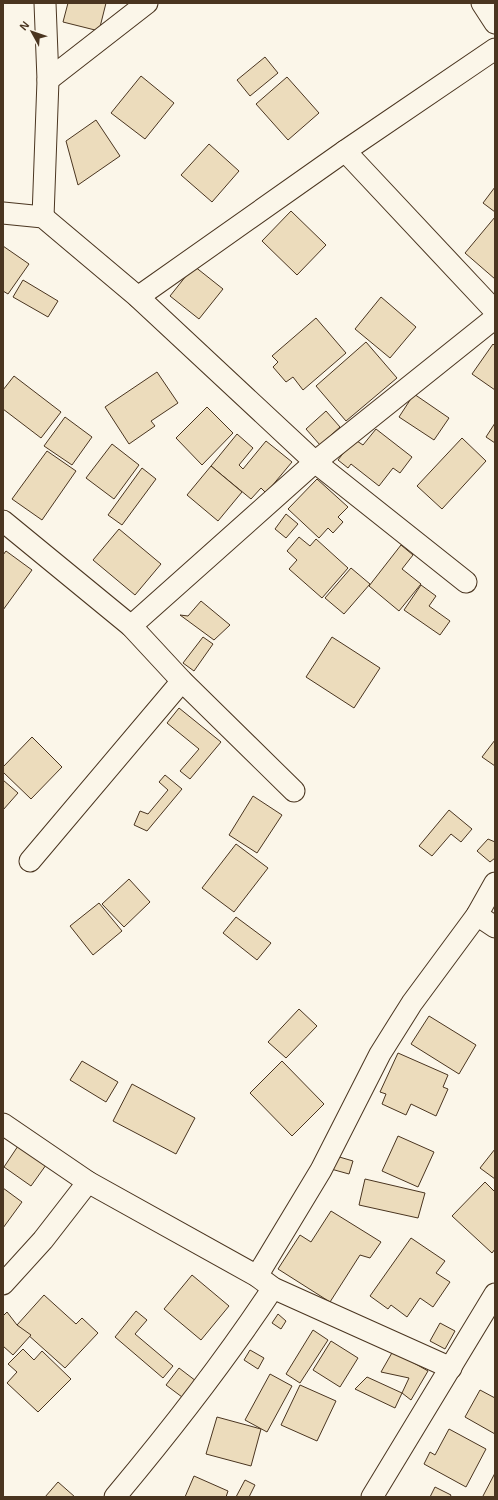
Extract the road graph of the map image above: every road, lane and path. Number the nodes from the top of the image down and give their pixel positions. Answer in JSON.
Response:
{"nodes":[{"id":1,"x":45,"y":3,"type":"edge"},
{"id":2,"x":147,"y":3,"type":"edge"},
{"id":3,"x":482,"y":3,"type":"edge"},
{"id":4,"x":495,"y":23,"type":"edge"},
{"id":5,"x":495,"y":49,"type":"edge"},
{"id":6,"x":48,"y":80,"type":"junction"},
{"id":7,"x":346,"y":151,"type":"junction"},
{"id":8,"x":3,"y":213,"type":"edge"},
{"id":9,"x":43,"y":217,"type":"junction"},
{"id":10,"x":138,"y":297,"type":"junction"},
{"id":11,"x":495,"y":311,"type":"edge"},
{"id":12,"x":495,"y":318,"type":"edge"},
{"id":13,"x":315,"y":462,"type":"junction"},
{"id":14,"x":3,"y":521,"type":"edge"},
{"id":15,"x":466,"y":582,"type":"dead end"},
{"id":16,"x":131,"y":626,"type":"junction"},
{"id":17,"x":182,"y":682,"type":"junction"},
{"id":18,"x":294,"y":791,"type":"dead end"},
{"id":19,"x":30,"y":861,"type":"dead end"},
{"id":20,"x":495,"y":883,"type":"edge"},
{"id":21,"x":477,"y":915,"type":"junction"},
{"id":22,"x":495,"y":927,"type":"edge"},
{"id":23,"x":3,"y":1124,"type":"edge"},
{"id":24,"x":88,"y":1182,"type":"junction"},
{"id":25,"x":265,"y":1282,"type":"junction"},
{"id":26,"x":3,"y":1284,"type":"edge"},
{"id":27,"x":495,"y":1294,"type":"edge"},
{"id":28,"x":451,"y":1368,"type":"junction"},
{"id":29,"x":115,"y":1497,"type":"edge"},
{"id":30,"x":372,"y":1497,"type":"edge"}],
"edges":[{"from":1,"to":6,"type":"street"},
{"from":2,"to":6,"type":"street"},
{"from":3,"to":4,"type":"street"},
{"from":5,"to":7,"type":"street"},
{"from":6,"to":9,"type":"street"},
{"from":7,"to":10,"type":"street"},
{"from":7,"to":11,"type":"street"},
{"from":8,"to":9,"type":"street"},
{"from":9,"to":10,"type":"street"},
{"from":10,"to":13,"type":"street"},
{"from":12,"to":13,"type":"street"},
{"from":13,"to":15,"type":"street"},
{"from":13,"to":16,"type":"street"},
{"from":14,"to":16,"type":"street"},
{"from":16,"to":17,"type":"street"},
{"from":17,"to":18,"type":"street"},
{"from":17,"to":19,"type":"street"},
{"from":20,"to":21,"type":"street"},
{"from":21,"to":22,"type":"street"},
{"from":21,"to":25,"type":"street"},
{"from":23,"to":24,"type":"street"},
{"from":24,"to":25,"type":"street"},
{"from":24,"to":26,"type":"street"},
{"from":25,"to":28,"type":"street"},
{"from":25,"to":29,"type":"street"},
{"from":27,"to":28,"type":"street"},
{"from":28,"to":30,"type":"street"}]}
